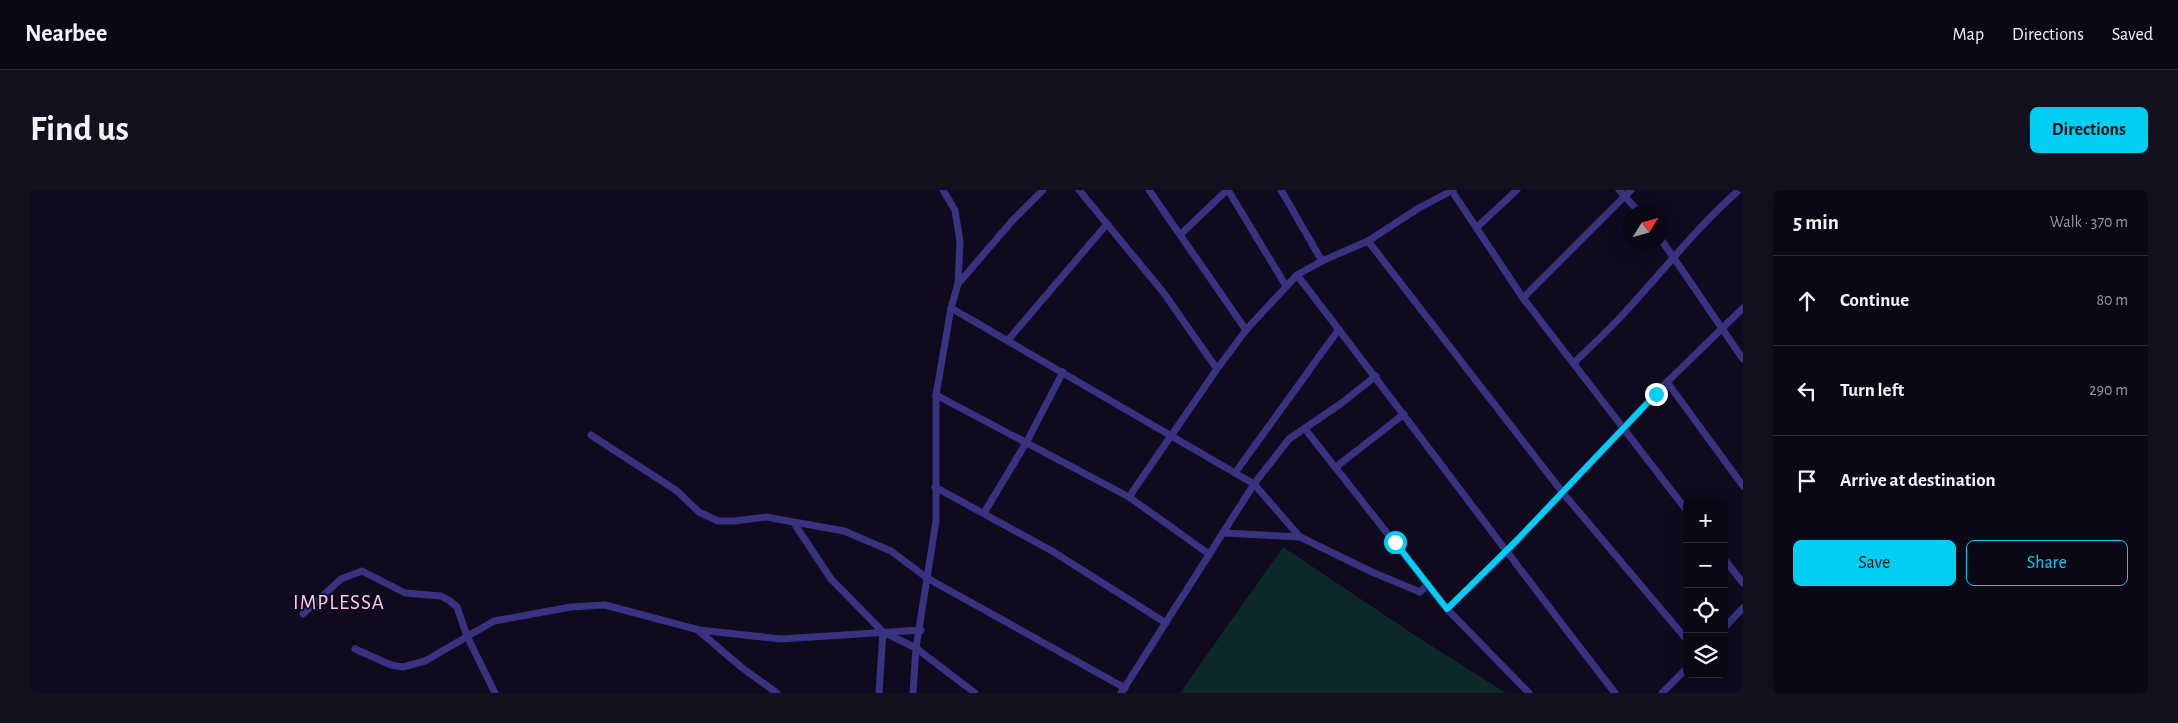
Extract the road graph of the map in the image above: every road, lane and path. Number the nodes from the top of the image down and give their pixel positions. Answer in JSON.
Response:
{"nodes":[{"id":1,"x":943,"y":190,"type":"edge"},
{"id":2,"x":1044,"y":190,"type":"edge"},
{"id":3,"x":1079,"y":190,"type":"edge"},
{"id":4,"x":1149,"y":190,"type":"edge"},
{"id":5,"x":1227,"y":190,"type":"edge"},
{"id":6,"x":1281,"y":190,"type":"edge"},
{"id":7,"x":1517,"y":190,"type":"edge"},
{"id":8,"x":1619,"y":190,"type":"edge"},
{"id":9,"x":1630,"y":190,"type":"edge"},
{"id":10,"x":1739,"y":190,"type":"edge"},
{"id":11,"x":1452,"y":191,"type":"edge"},
{"id":12,"x":1625,"y":196,"type":"junction"},
{"id":13,"x":1633,"y":205,"type":"edge"},
{"id":14,"x":1106,"y":224,"type":"junction"},
{"id":15,"x":1477,"y":227,"type":"junction"},
{"id":16,"x":1181,"y":234,"type":"junction"},
{"id":17,"x":1368,"y":241,"type":"junction"},
{"id":18,"x":1668,"y":248,"type":"edge"},
{"id":19,"x":1674,"y":255,"type":"junction"},
{"id":20,"x":1322,"y":261,"type":"junction"},
{"id":21,"x":1297,"y":275,"type":"junction"},
{"id":22,"x":958,"y":284,"type":"junction"},
{"id":23,"x":1286,"y":286,"type":"junction"},
{"id":24,"x":1523,"y":298,"type":"junction"},
{"id":25,"x":951,"y":308,"type":"junction"},
{"id":26,"x":1743,"y":308,"type":"edge"},
{"id":27,"x":1722,"y":327,"type":"junction"},
{"id":28,"x":1339,"y":329,"type":"junction"},
{"id":29,"x":1246,"y":330,"type":"junction"},
{"id":30,"x":1008,"y":340,"type":"junction"},
{"id":31,"x":1743,"y":359,"type":"edge"},
{"id":32,"x":1574,"y":363,"type":"junction"},
{"id":33,"x":1217,"y":369,"type":"junction"},
{"id":34,"x":1063,"y":372,"type":"junction"},
{"id":35,"x":1376,"y":376,"type":"junction"},
{"id":36,"x":1667,"y":382,"type":"junction"},
{"id":37,"x":936,"y":395,"type":"junction"},
{"id":38,"x":1404,"y":414,"type":"junction"},
{"id":39,"x":1305,"y":429,"type":"junction"},
{"id":40,"x":1623,"y":430,"type":"junction"},
{"id":41,"x":591,"y":435,"type":"dead end"},
{"id":42,"x":1173,"y":436,"type":"junction"},
{"id":43,"x":1026,"y":443,"type":"junction"},
{"id":44,"x":1336,"y":468,"type":"junction"},
{"id":45,"x":1235,"y":474,"type":"junction"},
{"id":46,"x":1254,"y":484,"type":"junction"},
{"id":47,"x":1743,"y":486,"type":"edge"},
{"id":48,"x":935,"y":487,"type":"junction"},
{"id":49,"x":1563,"y":493,"type":"junction"},
{"id":50,"x":1129,"y":497,"type":"junction"},
{"id":51,"x":1683,"y":506,"type":"edge"},
{"id":52,"x":984,"y":513,"type":"junction"},
{"id":53,"x":794,"y":523,"type":"junction"},
{"id":54,"x":1224,"y":533,"type":"junction"},
{"id":55,"x":1300,"y":537,"type":"junction"},
{"id":56,"x":1506,"y":552,"type":"junction"},
{"id":57,"x":1209,"y":554,"type":"junction"},
{"id":58,"x":1728,"y":564,"type":"edge"},
{"id":59,"x":927,"y":578,"type":"junction"},
{"id":60,"x":1743,"y":583,"type":"edge"},
{"id":61,"x":1428,"y":584,"type":"junction"},
{"id":62,"x":1743,"y":608,"type":"edge"},
{"id":63,"x":1447,"y":609,"type":"junction"},
{"id":64,"x":303,"y":614,"type":"dead end"},
{"id":65,"x":1166,"y":623,"type":"junction"},
{"id":66,"x":1728,"y":624,"type":"edge"},
{"id":67,"x":699,"y":630,"type":"junction"},
{"id":68,"x":921,"y":630,"type":"junction"},
{"id":69,"x":883,"y":632,"type":"junction"},
{"id":70,"x":1683,"y":635,"type":"edge"},
{"id":71,"x":467,"y":636,"type":"junction"},
{"id":72,"x":916,"y":648,"type":"junction"},
{"id":73,"x":355,"y":649,"type":"dead end"},
{"id":74,"x":1683,"y":672,"type":"edge"},
{"id":75,"x":1123,"y":690,"type":"edge"},
{"id":76,"x":495,"y":693,"type":"edge"},
{"id":77,"x":777,"y":693,"type":"edge"},
{"id":78,"x":878,"y":693,"type":"edge"},
{"id":79,"x":913,"y":693,"type":"edge"},
{"id":80,"x":976,"y":693,"type":"edge"},
{"id":81,"x":1529,"y":693,"type":"edge"},
{"id":82,"x":1615,"y":693,"type":"edge"},
{"id":83,"x":1662,"y":693,"type":"edge"}],
"edges":[{"from":1,"to":22,"type":"street"},
{"from":2,"to":22,"type":"street"},
{"from":3,"to":14,"type":"street"},
{"from":4,"to":16,"type":"street"},
{"from":5,"to":16,"type":"street"},
{"from":5,"to":23,"type":"street"},
{"from":6,"to":20,"type":"street"},
{"from":7,"to":15,"type":"street"},
{"from":8,"to":12,"type":"street"},
{"from":9,"to":12,"type":"street"},
{"from":10,"to":19,"type":"street"},
{"from":11,"to":15,"type":"street"},
{"from":11,"to":17,"type":"street"},
{"from":12,"to":13,"type":"street"},
{"from":12,"to":24,"type":"street"},
{"from":14,"to":30,"type":"street"},
{"from":14,"to":33,"type":"street"},
{"from":15,"to":24,"type":"street"},
{"from":16,"to":29,"type":"street"},
{"from":17,"to":20,"type":"street"},
{"from":17,"to":49,"type":"street"},
{"from":18,"to":19,"type":"street"},
{"from":19,"to":27,"type":"street"},
{"from":19,"to":32,"type":"street"},
{"from":20,"to":21,"type":"street"},
{"from":21,"to":23,"type":"street"},
{"from":21,"to":28,"type":"street"},
{"from":22,"to":25,"type":"street"},
{"from":23,"to":29,"type":"street"},
{"from":24,"to":32,"type":"street"},
{"from":25,"to":30,"type":"street"},
{"from":25,"to":37,"type":"street"},
{"from":26,"to":27,"type":"street"},
{"from":27,"to":31,"type":"street"},
{"from":27,"to":36,"type":"street"},
{"from":28,"to":35,"type":"street"},
{"from":28,"to":45,"type":"street"},
{"from":29,"to":33,"type":"street"},
{"from":30,"to":34,"type":"street"},
{"from":32,"to":40,"type":"street"},
{"from":33,"to":42,"type":"street"},
{"from":34,"to":42,"type":"street"},
{"from":34,"to":43,"type":"street"},
{"from":35,"to":38,"type":"street"},
{"from":35,"to":39,"type":"street"},
{"from":36,"to":40,"type":"street"},
{"from":36,"to":47,"type":"street"},
{"from":37,"to":43,"type":"street"},
{"from":37,"to":48,"type":"street"},
{"from":38,"to":44,"type":"street"},
{"from":38,"to":56,"type":"street"},
{"from":39,"to":44,"type":"street"},
{"from":39,"to":46,"type":"street"},
{"from":40,"to":49,"type":"street"},
{"from":40,"to":51,"type":"street"},
{"from":41,"to":53,"type":"street"},
{"from":42,"to":45,"type":"street"},
{"from":42,"to":50,"type":"street"},
{"from":43,"to":50,"type":"street"},
{"from":43,"to":52,"type":"street"},
{"from":44,"to":61,"type":"street"},
{"from":45,"to":46,"type":"street"},
{"from":46,"to":54,"type":"street"},
{"from":46,"to":55,"type":"street"},
{"from":48,"to":52,"type":"street"},
{"from":48,"to":59,"type":"street"},
{"from":49,"to":56,"type":"street"},
{"from":49,"to":70,"type":"street"},
{"from":50,"to":57,"type":"street"},
{"from":52,"to":65,"type":"street"},
{"from":53,"to":59,"type":"street"},
{"from":53,"to":69,"type":"street"},
{"from":54,"to":55,"type":"street"},
{"from":54,"to":57,"type":"street"},
{"from":55,"to":61,"type":"street"},
{"from":56,"to":63,"type":"street"},
{"from":56,"to":82,"type":"street"},
{"from":57,"to":65,"type":"street"},
{"from":58,"to":60,"type":"street"},
{"from":59,"to":68,"type":"street"},
{"from":59,"to":75,"type":"street"},
{"from":61,"to":63,"type":"street"},
{"from":62,"to":66,"type":"street"},
{"from":63,"to":81,"type":"street"},
{"from":64,"to":71,"type":"street"},
{"from":65,"to":75,"type":"street"},
{"from":67,"to":69,"type":"street"},
{"from":67,"to":71,"type":"street"},
{"from":67,"to":77,"type":"street"},
{"from":68,"to":69,"type":"street"},
{"from":68,"to":72,"type":"street"},
{"from":69,"to":72,"type":"street"},
{"from":69,"to":78,"type":"street"},
{"from":71,"to":73,"type":"street"},
{"from":71,"to":76,"type":"street"},
{"from":72,"to":79,"type":"street"},
{"from":72,"to":80,"type":"street"},
{"from":74,"to":83,"type":"street"}]}
